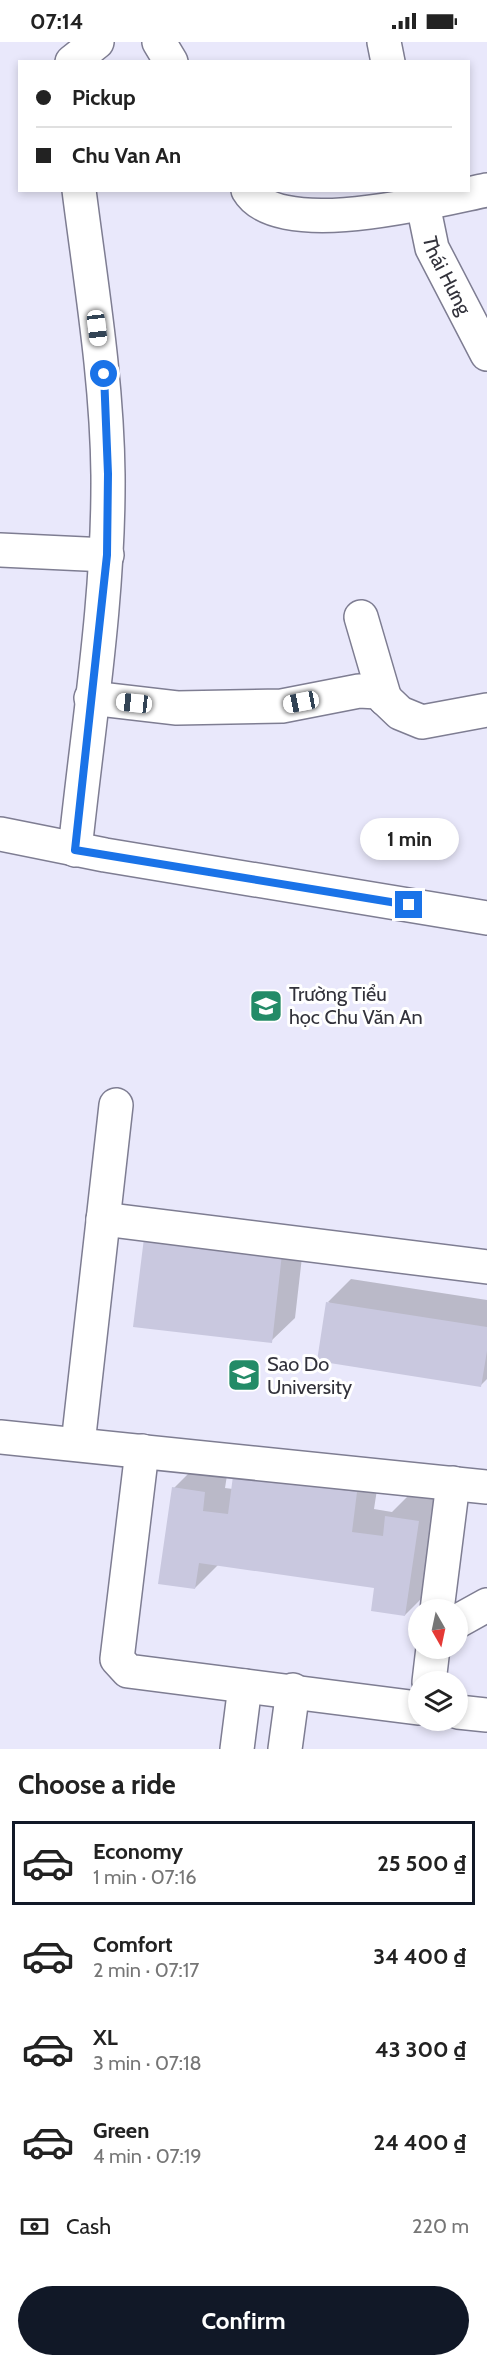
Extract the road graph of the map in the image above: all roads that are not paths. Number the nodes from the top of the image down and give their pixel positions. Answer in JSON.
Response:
{"nodes":[{"id":1,"x":97,"y":42,"type":"edge"},
{"id":2,"x":159,"y":42,"type":"edge"},
{"id":3,"x":384,"y":42,"type":"edge"},
{"id":4,"x":74,"y":60,"type":"edge"},
{"id":5,"x":170,"y":60,"type":"edge"},
{"id":6,"x":388,"y":60,"type":"edge"},
{"id":7,"x":487,"y":190,"type":"edge"},
{"id":8,"x":79,"y":192,"type":"edge"},
{"id":9,"x":249,"y":192,"type":"edge"},
{"id":10,"x":468,"y":192,"type":"edge"},
{"id":11,"x":470,"y":192,"type":"edge"},
{"id":12,"x":421,"y":197,"type":"edge"},
{"id":13,"x":487,"y":354,"type":"edge"},
{"id":14,"x":0,"y":550,"type":"edge"},
{"id":15,"x":107,"y":555,"type":"junction"},
{"id":16,"x":361,"y":617,"type":"dead end"},
{"id":17,"x":91,"y":698,"type":"junction"},
{"id":18,"x":385,"y":699,"type":"junction"},
{"id":19,"x":487,"y":710,"type":"edge"},
{"id":20,"x":0,"y":834,"type":"edge"},
{"id":21,"x":75,"y":850,"type":"junction"},
{"id":22,"x":487,"y":918,"type":"edge"},
{"id":23,"x":116,"y":1105,"type":"dead end"},
{"id":24,"x":103,"y":1220,"type":"junction"},
{"id":25,"x":487,"y":1267,"type":"edge"},
{"id":26,"x":0,"y":1437,"type":"edge"},
{"id":27,"x":78,"y":1444,"type":"junction"},
{"id":28,"x":141,"y":1451,"type":"junction"},
{"id":29,"x":453,"y":1483,"type":"junction"},
{"id":30,"x":487,"y":1487,"type":"edge"},
{"id":31,"x":438,"y":1599,"type":"edge"},
{"id":32,"x":487,"y":1605,"type":"edge"},
{"id":33,"x":468,"y":1615,"type":"edge"},
{"id":34,"x":245,"y":1686,"type":"junction"},
{"id":35,"x":292,"y":1690,"type":"junction"},
{"id":36,"x":408,"y":1707,"type":"edge"},
{"id":37,"x":468,"y":1713,"type":"edge"},
{"id":38,"x":487,"y":1715,"type":"edge"},
{"id":39,"x":237,"y":1749,"type":"edge"},
{"id":40,"x":285,"y":1749,"type":"edge"}],
"edges":[{"from":1,"to":4,"type":"street"},
{"from":2,"to":5,"type":"street"},
{"from":3,"to":6,"type":"street"},
{"from":7,"to":11,"type":"street"},
{"from":8,"to":15,"type":"street"},
{"from":9,"to":12,"type":"street"},
{"from":10,"to":12,"type":"street"},
{"from":12,"to":13,"type":"street","name":"Thái Hưng"},
{"from":14,"to":15,"type":"street"},
{"from":15,"to":17,"type":"street"},
{"from":16,"to":18,"type":"street"},
{"from":17,"to":18,"type":"street"},
{"from":17,"to":21,"type":"street"},
{"from":18,"to":19,"type":"street"},
{"from":20,"to":21,"type":"street"},
{"from":21,"to":22,"type":"street"},
{"from":23,"to":24,"type":"street"},
{"from":24,"to":25,"type":"street"},
{"from":24,"to":27,"type":"street"},
{"from":26,"to":27,"type":"street"},
{"from":27,"to":28,"type":"street"},
{"from":28,"to":29,"type":"street"},
{"from":28,"to":34,"type":"street"},
{"from":29,"to":30,"type":"street"},
{"from":29,"to":31,"type":"street"},
{"from":32,"to":33,"type":"street"},
{"from":34,"to":35,"type":"street"},
{"from":34,"to":39,"type":"street"},
{"from":35,"to":36,"type":"street"},
{"from":35,"to":40,"type":"street"},
{"from":37,"to":38,"type":"street"}]}
